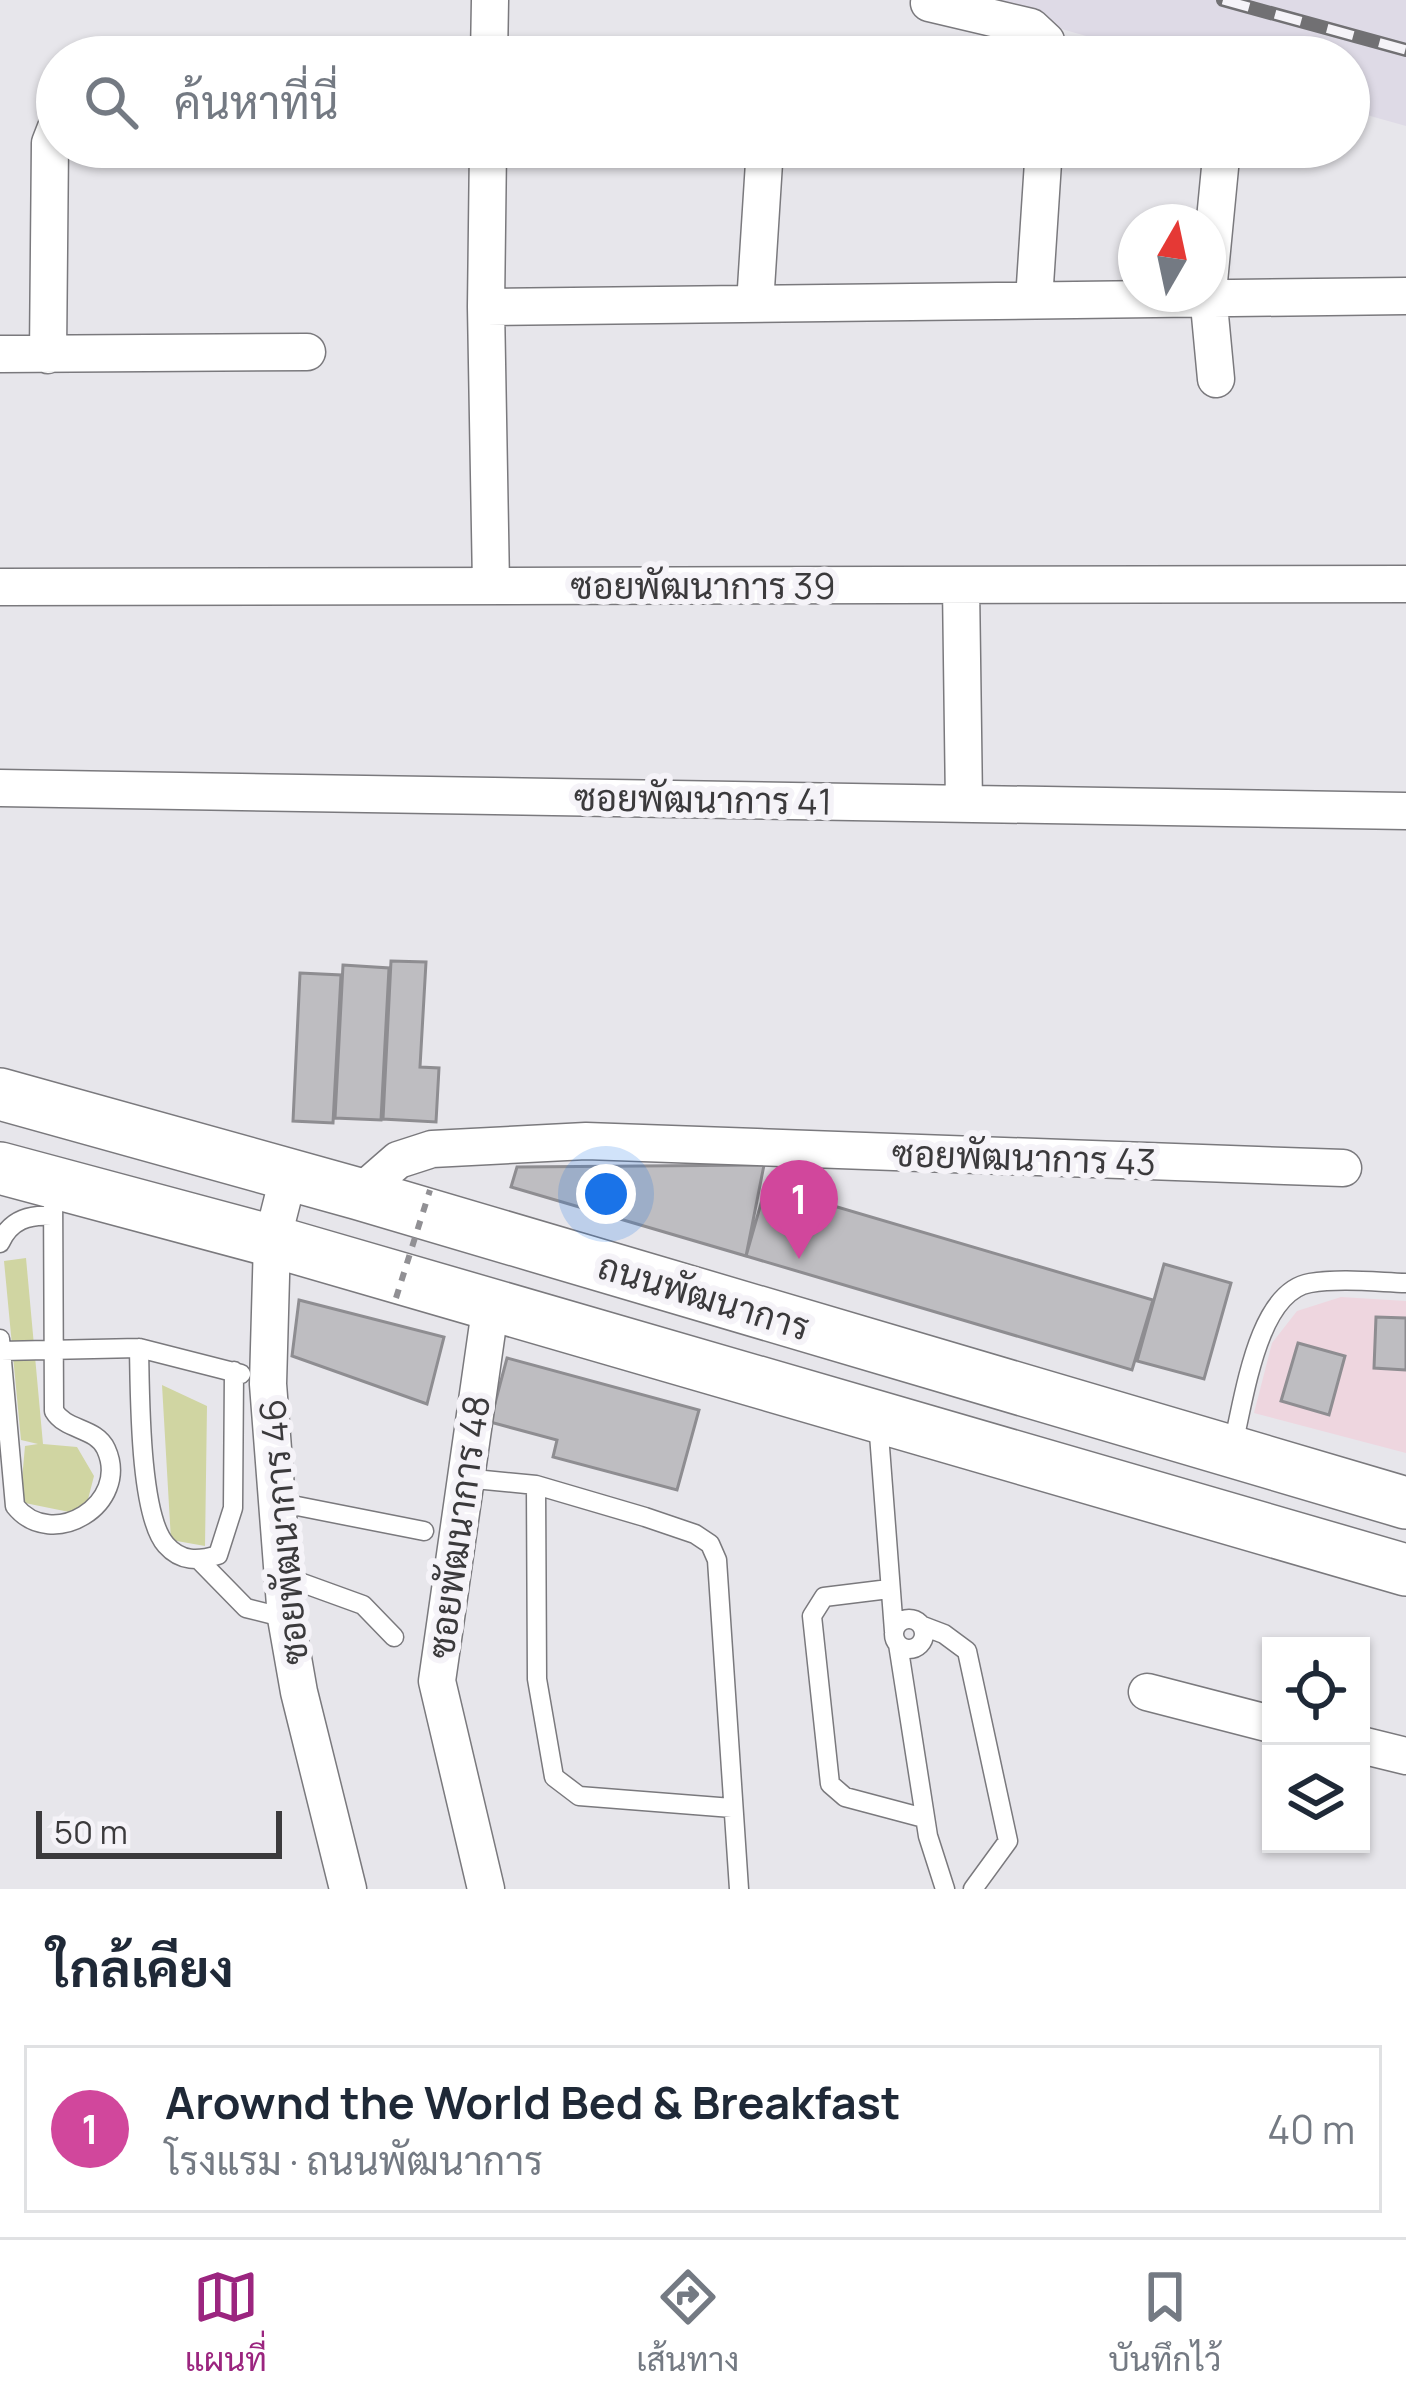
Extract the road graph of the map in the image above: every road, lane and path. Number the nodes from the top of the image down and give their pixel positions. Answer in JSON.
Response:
{"nodes":[{"id":1,"x":490,"y":0,"type":"edge"},
{"id":2,"x":929,"y":3,"type":"dead end"},
{"id":3,"x":489,"y":36,"type":"edge"},
{"id":4,"x":1041,"y":36,"type":"edge"},
{"id":5,"x":50,"y":168,"type":"edge"},
{"id":6,"x":488,"y":168,"type":"edge"},
{"id":7,"x":764,"y":168,"type":"edge"},
{"id":8,"x":1043,"y":168,"type":"edge"},
{"id":9,"x":1220,"y":168,"type":"edge"},
{"id":10,"x":1217,"y":204,"type":"edge"},
{"id":11,"x":1226,"y":294,"type":"edge"},
{"id":12,"x":1406,"y":296,"type":"edge"},
{"id":13,"x":1118,"y":297,"type":"edge"},
{"id":14,"x":1034,"y":300,"type":"junction"},
{"id":15,"x":755,"y":304,"type":"junction"},
{"id":16,"x":486,"y":307,"type":"junction"},
{"id":17,"x":1210,"y":312,"type":"edge"},
{"id":18,"x":307,"y":352,"type":"dead end"},
{"id":19,"x":0,"y":354,"type":"edge"},
{"id":20,"x":48,"y":355,"type":"junction"},
{"id":21,"x":1216,"y":379,"type":"dead end"},
{"id":22,"x":1406,"y":584,"type":"edge"},
{"id":23,"x":491,"y":585,"type":"junction"},
{"id":24,"x":961,"y":586,"type":"junction"},
{"id":25,"x":0,"y":587,"type":"edge"},
{"id":26,"x":0,"y":788,"type":"edge"},
{"id":27,"x":964,"y":804,"type":"junction"},
{"id":28,"x":1406,"y":811,"type":"edge"},
{"id":29,"x":0,"y":1094,"type":"edge"},
{"id":30,"x":0,"y":1168,"type":"edge"},
{"id":31,"x":1343,"y":1168,"type":"dead end"},
{"id":32,"x":289,"y":1174,"type":"junction"},
{"id":33,"x":430,"y":1190,"type":"dead end"},
{"id":34,"x":359,"y":1194,"type":"junction"},
{"id":35,"x":52,"y":1197,"type":"junction"},
{"id":36,"x":272,"y":1240,"type":"junction"},
{"id":37,"x":0,"y":1244,"type":"edge"},
{"id":38,"x":1406,"y":1283,"type":"edge"},
{"id":39,"x":396,"y":1298,"type":"dead end"},
{"id":40,"x":491,"y":1303,"type":"junction"},
{"id":41,"x":0,"y":1339,"type":"edge"},
{"id":42,"x":139,"y":1348,"type":"junction"},
{"id":43,"x":51,"y":1351,"type":"junction"},
{"id":44,"x":1,"y":1352,"type":"edge"},
{"id":45,"x":234,"y":1371,"type":"junction"},
{"id":46,"x":268,"y":1384,"type":"junction"},
{"id":47,"x":878,"y":1416,"type":"junction"},
{"id":48,"x":1231,"y":1453,"type":"junction"},
{"id":49,"x":464,"y":1478,"type":"junction"},
{"id":50,"x":536,"y":1485,"type":"junction"},
{"id":51,"x":277,"y":1502,"type":"junction"},
{"id":52,"x":1406,"y":1503,"type":"edge"},
{"id":53,"x":424,"y":1532,"type":"dead end"},
{"id":54,"x":199,"y":1561,"type":"junction"},
{"id":55,"x":1406,"y":1570,"type":"edge"},
{"id":56,"x":283,"y":1576,"type":"junction"},
{"id":57,"x":889,"y":1589,"type":"junction"},
{"id":58,"x":286,"y":1618,"type":"junction"},
{"id":59,"x":394,"y":1636,"type":"dead end"},
{"id":60,"x":896,"y":1637,"type":"junction"},
{"id":61,"x":1147,"y":1692,"type":"dead end"},
{"id":62,"x":1262,"y":1722,"type":"edge"},
{"id":63,"x":1370,"y":1747,"type":"edge"},
{"id":64,"x":1406,"y":1755,"type":"edge"},
{"id":65,"x":732,"y":1808,"type":"junction"},
{"id":66,"x":924,"y":1817,"type":"junction"},
{"id":67,"x":348,"y":1889,"type":"edge"},
{"id":68,"x":486,"y":1889,"type":"edge"},
{"id":69,"x":739,"y":1889,"type":"edge"},
{"id":70,"x":945,"y":1889,"type":"edge"},
{"id":71,"x":973,"y":1889,"type":"edge"}],
"edges":[{"from":1,"to":3,"type":"street"},
{"from":2,"to":4,"type":"street"},
{"from":5,"to":20,"type":"street"},
{"from":6,"to":16,"type":"street"},
{"from":7,"to":15,"type":"street"},
{"from":8,"to":14,"type":"street"},
{"from":9,"to":10,"type":"street"},
{"from":11,"to":12,"type":"street"},
{"from":13,"to":14,"type":"street"},
{"from":14,"to":15,"type":"street"},
{"from":15,"to":16,"type":"street"},
{"from":16,"to":23,"type":"street"},
{"from":17,"to":21,"type":"street"},
{"from":18,"to":20,"type":"street"},
{"from":19,"to":20,"type":"street"},
{"from":22,"to":24,"type":"street","name":"ซอยพัฒนาการ 39"},
{"from":23,"to":24,"type":"street","name":"ซอยพัฒนาการ 39"},
{"from":23,"to":25,"type":"street","name":"ซอยพัฒนาการ 39"},
{"from":24,"to":27,"type":"street"},
{"from":26,"to":27,"type":"street","name":"ซอยพัฒนาการ 41"},
{"from":27,"to":28,"type":"street","name":"ซอยพัฒนาการ 41"},
{"from":29,"to":32,"type":"main road","name":"ถนนพัฒนาการ"},
{"from":30,"to":35,"type":"main road","name":"ถนนพัฒนาการ"},
{"from":31,"to":34,"type":"street","name":"ซอยพัฒนาการ 43"},
{"from":32,"to":34,"type":"main road","name":"ถนนพัฒนาการ"},
{"from":32,"to":36,"type":"street","name":"ซอยพัฒนาการ 46"},
{"from":33,"to":39,"type":"path","bridge":true},
{"from":34,"to":48,"type":"main road","name":"ถนนพัฒนาการ"},
{"from":35,"to":36,"type":"main road","name":"ถนนพัฒนาการ"},
{"from":35,"to":37,"type":"lane"},
{"from":35,"to":43,"type":"lane"},
{"from":36,"to":40,"type":"main road","name":"ถนนพัฒนาการ"},
{"from":36,"to":46,"type":"street","name":"ซอยพัฒนาการ 46"},
{"from":38,"to":48,"type":"lane"},
{"from":40,"to":47,"type":"main road","name":"ถนนพัฒนาการ"},
{"from":40,"to":49,"type":"street","name":"ซอยพัฒนาการ 48"},
{"from":41,"to":44,"type":"lane"},
{"from":42,"to":43,"type":"lane"},
{"from":42,"to":45,"type":"lane"},
{"from":42,"to":54,"type":"lane"},
{"from":43,"to":44,"type":"lane"},
{"from":43,"to":44,"type":"lane"},
{"from":45,"to":46,"type":"lane"},
{"from":45,"to":54,"type":"lane"},
{"from":46,"to":51,"type":"street","name":"ซอยพัฒนาการ 46"},
{"from":47,"to":55,"type":"main road","name":"ถนนพัฒนาการ"},
{"from":47,"to":57,"type":"lane"},
{"from":48,"to":52,"type":"main road","name":"ถนนพัฒนาการ"},
{"from":49,"to":50,"type":"lane"},
{"from":49,"to":68,"type":"street","name":"ซอยพัฒนาการ 48"},
{"from":50,"to":65,"type":"lane"},
{"from":50,"to":65,"type":"lane"},
{"from":51,"to":53,"type":"lane"},
{"from":51,"to":56,"type":"street","name":"ซอยพัฒนาการ 46"},
{"from":54,"to":58,"type":"lane"},
{"from":56,"to":58,"type":"street","name":"ซอยพัฒนาการ 46"},
{"from":56,"to":59,"type":"lane"},
{"from":57,"to":60,"type":"lane"},
{"from":57,"to":66,"type":"lane"},
{"from":58,"to":67,"type":"street","name":"ซอยพัฒนาการ 46"},
{"from":60,"to":66,"type":"lane"},
{"from":60,"to":71,"type":"lane"},
{"from":61,"to":62,"type":"street"},
{"from":63,"to":64,"type":"street"},
{"from":65,"to":69,"type":"lane"},
{"from":66,"to":70,"type":"lane"}]}
